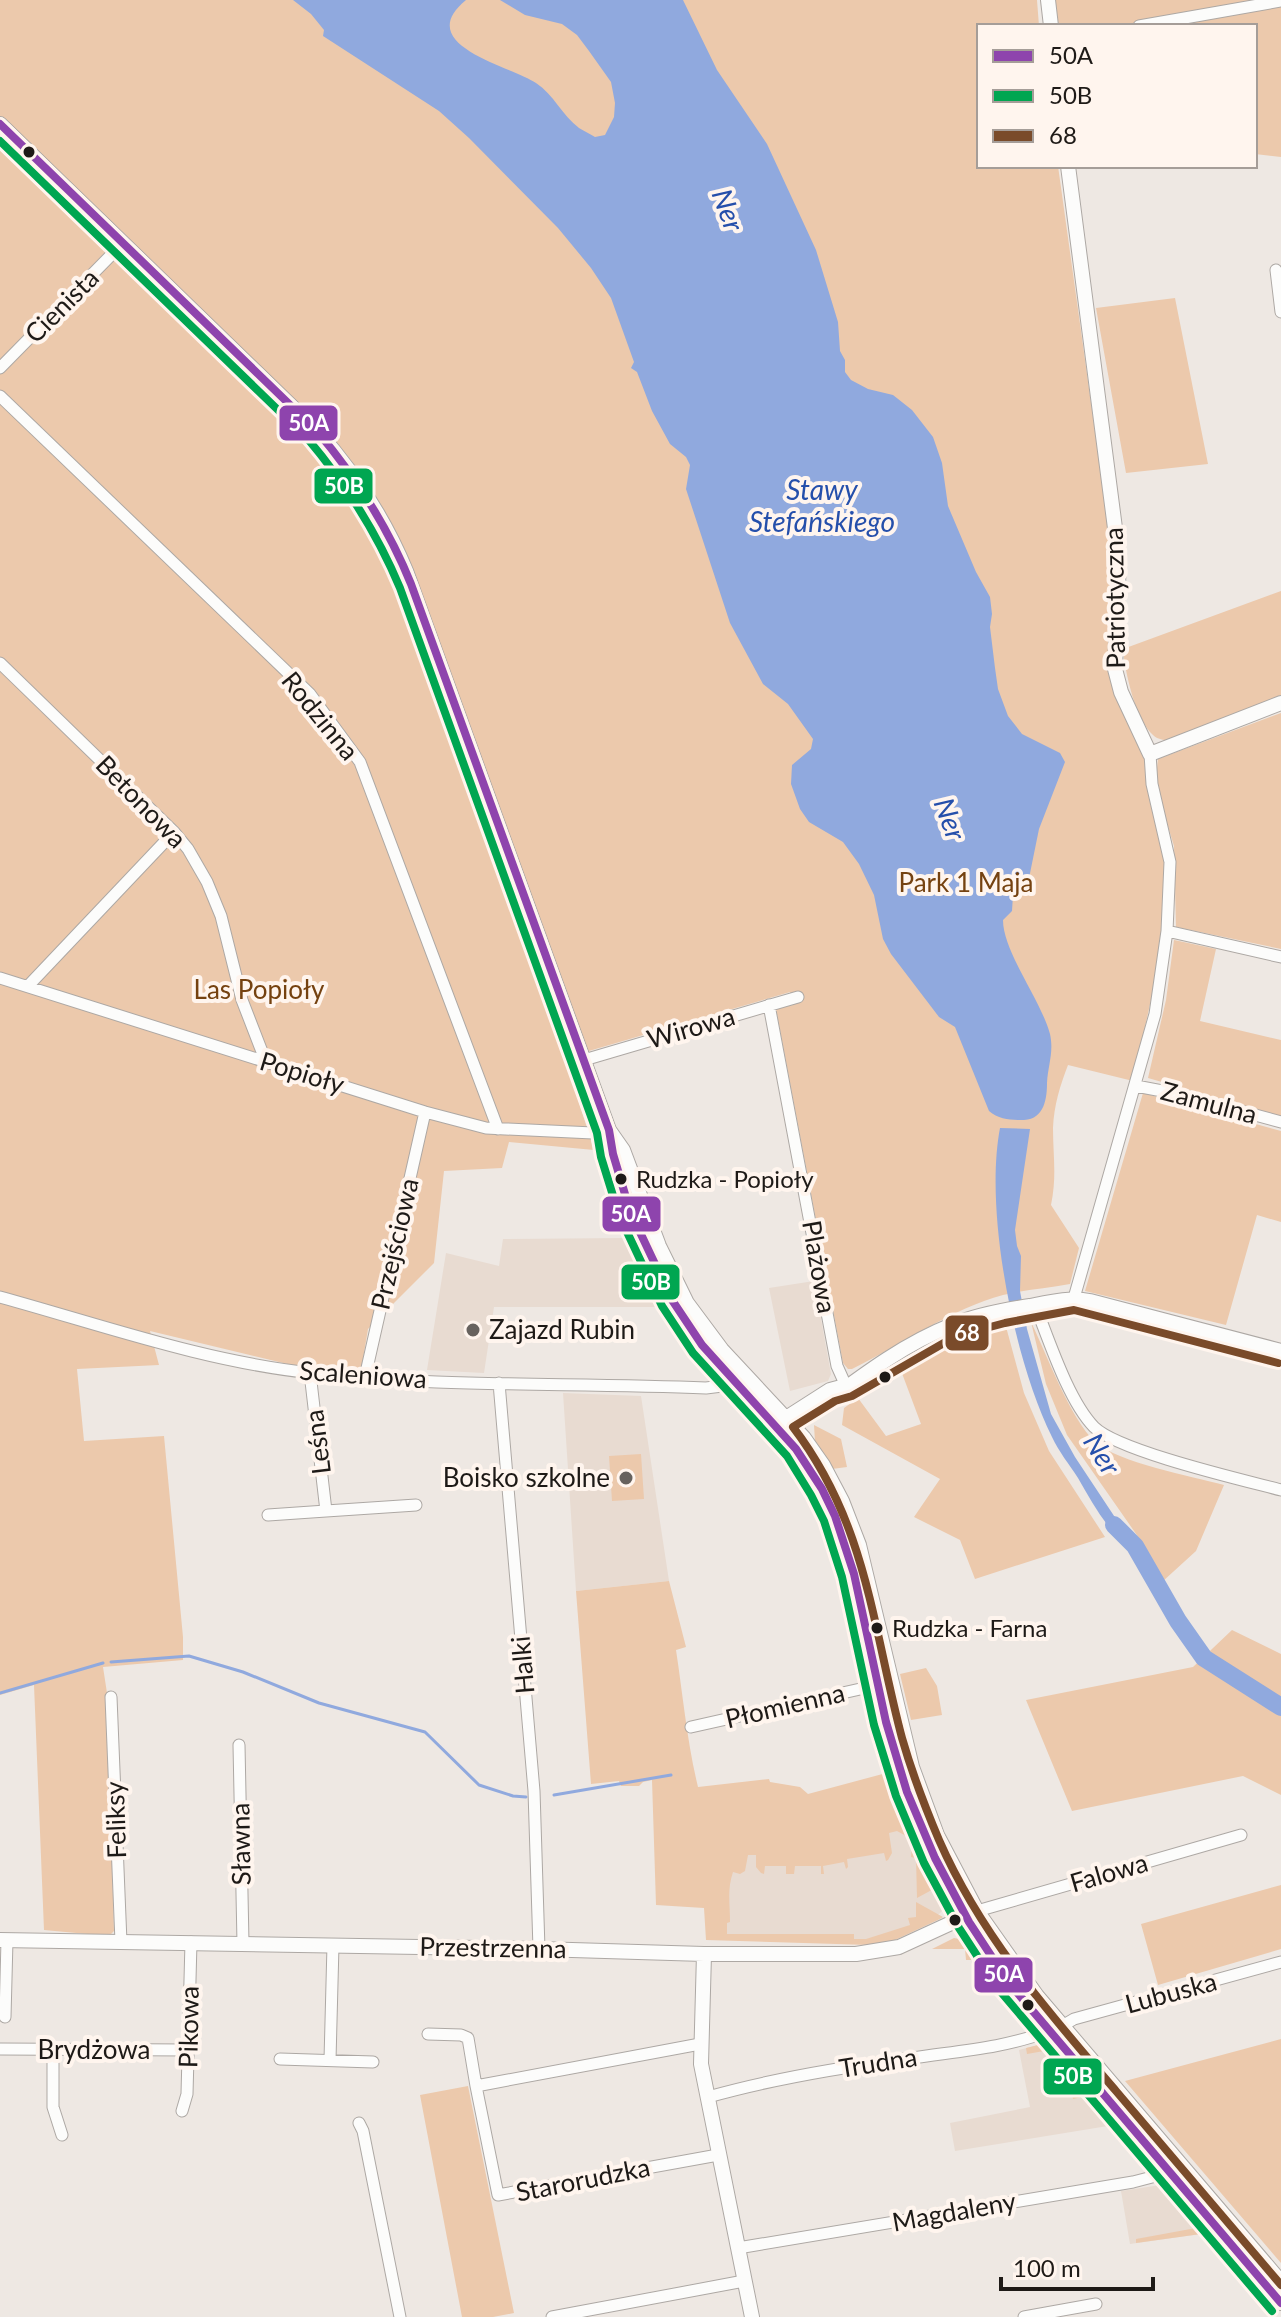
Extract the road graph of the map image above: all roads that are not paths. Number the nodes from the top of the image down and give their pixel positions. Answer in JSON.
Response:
{"nodes":[{"id":1,"x":1048,"y":0,"type":"edge"},
{"id":2,"x":1281,"y":1,"type":"edge"},
{"id":3,"x":1051,"y":24,"type":"edge"},
{"id":4,"x":1150,"y":24,"type":"edge"},
{"id":5,"x":0,"y":124,"type":"edge"},
{"id":6,"x":1068,"y":168,"type":"edge"},
{"id":7,"x":123,"y":243,"type":"junction"},
{"id":8,"x":1276,"y":270,"type":"dead end"},
{"id":9,"x":1281,"y":312,"type":"edge"},
{"id":10,"x":0,"y":368,"type":"edge"},
{"id":11,"x":0,"y":396,"type":"edge"},
{"id":12,"x":0,"y":663,"type":"edge"},
{"id":13,"x":1281,"y":703,"type":"edge"},
{"id":14,"x":1150,"y":754,"type":"junction"},
{"id":15,"x":174,"y":832,"type":"junction"},
{"id":16,"x":1167,"y":931,"type":"junction"},
{"id":17,"x":1281,"y":957,"type":"edge"},
{"id":18,"x":0,"y":978,"type":"edge"},
{"id":19,"x":28,"y":986,"type":"junction"},
{"id":20,"x":798,"y":997,"type":"dead end"},
{"id":21,"x":769,"y":1005,"type":"junction"},
{"id":22,"x":584,"y":1060,"type":"junction"},
{"id":23,"x":266,"y":1062,"type":"junction"},
{"id":24,"x":1136,"y":1086,"type":"junction"},
{"id":25,"x":425,"y":1112,"type":"junction"},
{"id":26,"x":1281,"y":1122,"type":"edge"},
{"id":27,"x":498,"y":1129,"type":"junction"},
{"id":28,"x":609,"y":1130,"type":"junction"},
{"id":29,"x":0,"y":1297,"type":"edge"},
{"id":30,"x":1074,"y":1298,"type":"junction"},
{"id":31,"x":1031,"y":1306,"type":"junction"},
{"id":32,"x":1281,"y":1351,"type":"edge"},
{"id":33,"x":310,"y":1373,"type":"junction"},
{"id":34,"x":365,"y":1377,"type":"junction"},
{"id":35,"x":734,"y":1379,"type":"junction"},
{"id":36,"x":499,"y":1383,"type":"junction"},
{"id":37,"x":846,"y":1386,"type":"junction"},
{"id":38,"x":785,"y":1425,"type":"junction"},
{"id":39,"x":1281,"y":1490,"type":"edge"},
{"id":40,"x":416,"y":1505,"type":"dead end"},
{"id":41,"x":326,"y":1511,"type":"junction"},
{"id":42,"x":268,"y":1515,"type":"dead end"},
{"id":43,"x":878,"y":1685,"type":"junction"},
{"id":44,"x":111,"y":1697,"type":"dead end"},
{"id":45,"x":691,"y":1727,"type":"dead end"},
{"id":46,"x":239,"y":1745,"type":"dead end"},
{"id":47,"x":1241,"y":1835,"type":"dead end"},
{"id":48,"x":971,"y":1914,"type":"junction"},
{"id":49,"x":4,"y":1940,"type":"edge"},
{"id":50,"x":121,"y":1942,"type":"junction"},
{"id":51,"x":191,"y":1942,"type":"junction"},
{"id":52,"x":243,"y":1943,"type":"junction"},
{"id":53,"x":333,"y":1945,"type":"junction"},
{"id":54,"x":539,"y":1949,"type":"junction"},
{"id":55,"x":704,"y":1954,"type":"junction"},
{"id":56,"x":1281,"y":1962,"type":"edge"},
{"id":57,"x":5,"y":2017,"type":"dead end"},
{"id":58,"x":1055,"y":2028,"type":"junction"},
{"id":59,"x":428,"y":2034,"type":"dead end"},
{"id":60,"x":700,"y":2044,"type":"junction"},
{"id":61,"x":0,"y":2049,"type":"edge"},
{"id":62,"x":53,"y":2050,"type":"junction"},
{"id":63,"x":188,"y":2050,"type":"junction"},
{"id":64,"x":280,"y":2059,"type":"dead end"},
{"id":65,"x":330,"y":2060,"type":"junction"},
{"id":66,"x":373,"y":2062,"type":"dead end"},
{"id":67,"x":476,"y":2086,"type":"junction"},
{"id":68,"x":708,"y":2097,"type":"junction"},
{"id":69,"x":182,"y":2111,"type":"dead end"},
{"id":70,"x":359,"y":2123,"type":"dead end"},
{"id":71,"x":62,"y":2135,"type":"dead end"},
{"id":72,"x":718,"y":2155,"type":"junction"},
{"id":73,"x":1167,"y":2169,"type":"junction"},
{"id":74,"x":1235,"y":2239,"type":"junction"},
{"id":75,"x":738,"y":2248,"type":"junction"},
{"id":76,"x":744,"y":2281,"type":"junction"},
{"id":77,"x":1281,"y":2282,"type":"edge"},
{"id":78,"x":1281,"y":2303,"type":"edge"},
{"id":79,"x":1096,"y":2304,"type":"dead end"},
{"id":80,"x":400,"y":2317,"type":"edge"},
{"id":81,"x":552,"y":2317,"type":"edge"},
{"id":82,"x":752,"y":2317,"type":"edge"},
{"id":83,"x":1024,"y":2317,"type":"edge"}],
"edges":[{"from":1,"to":3,"type":"street"},
{"from":2,"to":4,"type":"street"},
{"from":5,"to":7,"type":"street"},
{"from":6,"to":14,"type":"street","name":"Patriotyczna"},
{"from":7,"to":10,"type":"street","name":"Cienista"},
{"from":7,"to":22,"type":"street"},
{"from":8,"to":9,"type":"street"},
{"from":11,"to":27,"type":"street","name":"Rodzinna"},
{"from":12,"to":15,"type":"street","name":"Betonowa"},
{"from":13,"to":14,"type":"street"},
{"from":14,"to":16,"type":"street","name":"Patriotyczna"},
{"from":15,"to":19,"type":"street"},
{"from":15,"to":23,"type":"street","name":"Betonowa"},
{"from":16,"to":17,"type":"street"},
{"from":16,"to":24,"type":"street","name":"Patriotyczna"},
{"from":18,"to":19,"type":"street","name":"Popioły"},
{"from":19,"to":23,"type":"street","name":"Popioły"},
{"from":20,"to":21,"type":"street","name":"Wirowa"},
{"from":21,"to":22,"type":"street","name":"Wirowa"},
{"from":21,"to":37,"type":"street","name":"Plażowa"},
{"from":22,"to":28,"type":"street"},
{"from":23,"to":25,"type":"street","name":"Popioły"},
{"from":24,"to":26,"type":"street","name":"Zamulna"},
{"from":24,"to":30,"type":"street","name":"Patriotyczna"},
{"from":25,"to":27,"type":"street","name":"Popioły"},
{"from":25,"to":34,"type":"street","name":"Przejściowa"},
{"from":27,"to":28,"type":"street","name":"Popioły"},
{"from":28,"to":35,"type":"street"},
{"from":28,"to":38,"type":"street"},
{"from":29,"to":33,"type":"street","name":"Scaleniowa"},
{"from":30,"to":31,"type":"street"},
{"from":30,"to":32,"type":"street"},
{"from":31,"to":37,"type":"street"},
{"from":31,"to":39,"type":"street"},
{"from":33,"to":34,"type":"street","name":"Scaleniowa"},
{"from":33,"to":41,"type":"street","name":"Leśna"},
{"from":34,"to":36,"type":"street","name":"Scaleniowa"},
{"from":35,"to":36,"type":"street","name":"Scaleniowa"},
{"from":35,"to":38,"type":"street"},
{"from":36,"to":54,"type":"street","name":"Halki"},
{"from":37,"to":38,"type":"street"},
{"from":38,"to":43,"type":"street"},
{"from":38,"to":48,"type":"street"},
{"from":40,"to":41,"type":"street","name":"Leśna"},
{"from":41,"to":42,"type":"street","name":"Leśna"},
{"from":43,"to":45,"type":"street","name":"Płomienna"},
{"from":43,"to":48,"type":"street"},
{"from":44,"to":50,"type":"street","name":"Feliksy"},
{"from":46,"to":52,"type":"street","name":"Sławna"},
{"from":47,"to":48,"type":"street","name":"Falowa"},
{"from":48,"to":55,"type":"street","name":"Przestrzenna"},
{"from":48,"to":58,"type":"street"},
{"from":49,"to":50,"type":"street","name":"Przestrzenna"},
{"from":49,"to":57,"type":"street"},
{"from":50,"to":51,"type":"street","name":"Przestrzenna"},
{"from":51,"to":52,"type":"street","name":"Przestrzenna"},
{"from":51,"to":63,"type":"street","name":"Pikowa"},
{"from":52,"to":53,"type":"street","name":"Przestrzenna"},
{"from":53,"to":54,"type":"street","name":"Przestrzenna"},
{"from":53,"to":65,"type":"street"},
{"from":54,"to":55,"type":"street","name":"Przestrzenna"},
{"from":55,"to":60,"type":"street"},
{"from":56,"to":58,"type":"street","name":"Lubuska"},
{"from":58,"to":68,"type":"street","name":"Trudna"},
{"from":58,"to":73,"type":"street"},
{"from":58,"to":74,"type":"street"},
{"from":59,"to":67,"type":"street"},
{"from":60,"to":67,"type":"street"},
{"from":60,"to":68,"type":"street"},
{"from":61,"to":62,"type":"street","name":"Brydżowa"},
{"from":62,"to":63,"type":"street","name":"Brydżowa"},
{"from":62,"to":71,"type":"street"},
{"from":63,"to":69,"type":"street","name":"Pikowa"},
{"from":64,"to":65,"type":"street"},
{"from":65,"to":66,"type":"street"},
{"from":67,"to":72,"type":"street","name":"Starorudzka"},
{"from":68,"to":72,"type":"street"},
{"from":70,"to":80,"type":"street"},
{"from":72,"to":75,"type":"street"},
{"from":73,"to":74,"type":"street"},
{"from":73,"to":75,"type":"street","name":"Magdaleny"},
{"from":74,"to":77,"type":"street"},
{"from":74,"to":78,"type":"street"},
{"from":75,"to":76,"type":"street"},
{"from":76,"to":81,"type":"street"},
{"from":76,"to":82,"type":"street"},
{"from":79,"to":83,"type":"street"}]}
